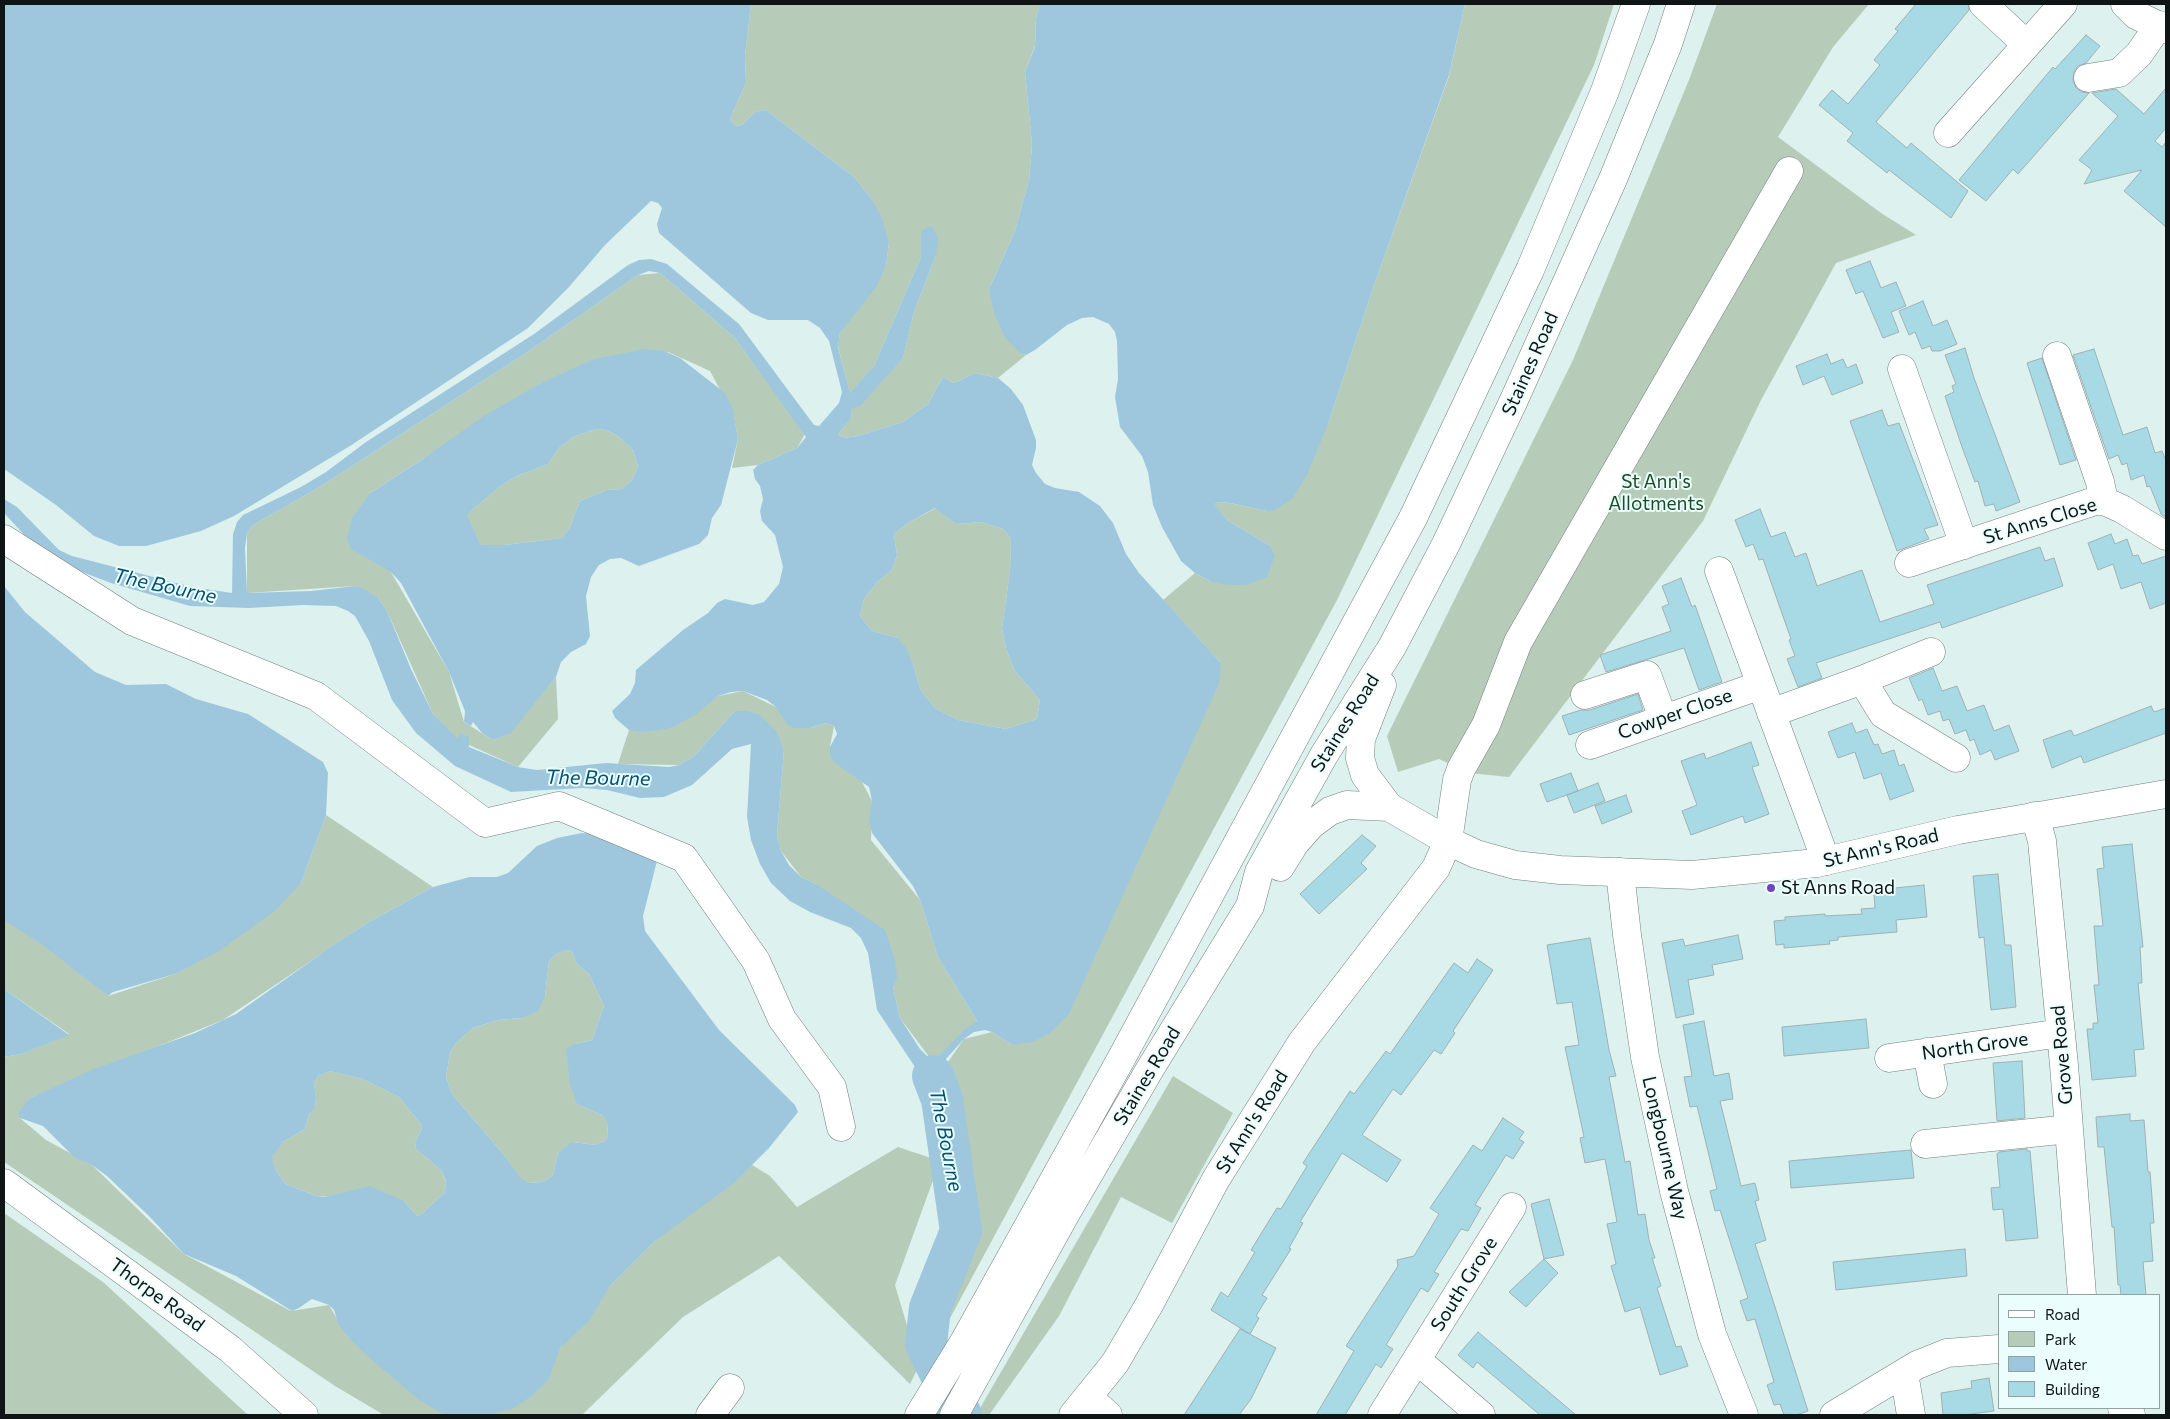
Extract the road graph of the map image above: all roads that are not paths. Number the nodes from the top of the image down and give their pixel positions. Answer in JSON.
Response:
{"nodes":[{"id":1,"x":1636,"y":4,"type":"edge"},
{"id":2,"x":1681,"y":4,"type":"edge"},
{"id":3,"x":1983,"y":4,"type":"edge"},
{"id":4,"x":2063,"y":4,"type":"edge"},
{"id":5,"x":2125,"y":4,"type":"edge"},
{"id":6,"x":2162,"y":27,"type":"edge"},
{"id":7,"x":2026,"y":44,"type":"junction"},
{"id":8,"x":2088,"y":78,"type":"dead end"},
{"id":9,"x":1948,"y":133,"type":"dead end"},
{"id":10,"x":1789,"y":171,"type":"dead end"},
{"id":11,"x":2058,"y":356,"type":"dead end"},
{"id":12,"x":1902,"y":369,"type":"dead end"},
{"id":13,"x":2104,"y":500,"type":"junction"},
{"id":14,"x":2166,"y":536,"type":"edge"},
{"id":15,"x":4,"y":538,"type":"edge"},
{"id":16,"x":1964,"y":545,"type":"junction"},
{"id":17,"x":1909,"y":563,"type":"dead end"},
{"id":18,"x":1719,"y":571,"type":"dead end"},
{"id":19,"x":1392,"y":648,"type":"junction"},
{"id":20,"x":1931,"y":652,"type":"dead end"},
{"id":21,"x":1862,"y":680,"type":"junction"},
{"id":22,"x":1761,"y":685,"type":"junction"},
{"id":23,"x":1585,"y":695,"type":"dead end"},
{"id":24,"x":1771,"y":713,"type":"junction"},
{"id":25,"x":1663,"y":718,"type":"junction"},
{"id":26,"x":1590,"y":745,"type":"dead end"},
{"id":27,"x":1324,"y":754,"type":"junction"},
{"id":28,"x":1956,"y":758,"type":"dead end"},
{"id":29,"x":1280,"y":766,"type":"junction"},
{"id":30,"x":1365,"y":775,"type":"junction"},
{"id":31,"x":2166,"y":794,"type":"edge"},
{"id":32,"x":1389,"y":807,"type":"junction"},
{"id":33,"x":2035,"y":816,"type":"junction"},
{"id":34,"x":1448,"y":841,"type":"junction"},
{"id":35,"x":1826,"y":861,"type":"junction"},
{"id":36,"x":1620,"y":872,"type":"junction"},
{"id":37,"x":1250,"y":906,"type":"junction"},
{"id":38,"x":2061,"y":1034,"type":"junction"},
{"id":39,"x":1927,"y":1052,"type":"junction"},
{"id":40,"x":1889,"y":1058,"type":"dead end"},
{"id":41,"x":1933,"y":1084,"type":"dead end"},
{"id":42,"x":840,"y":1127,"type":"dead end"},
{"id":43,"x":2069,"y":1129,"type":"junction"},
{"id":44,"x":1925,"y":1144,"type":"dead end"},
{"id":45,"x":4,"y":1183,"type":"edge"},
{"id":46,"x":1512,"y":1207,"type":"dead end"},
{"id":47,"x":2082,"y":1294,"type":"edge"},
{"id":48,"x":1998,"y":1349,"type":"edge"},
{"id":49,"x":1417,"y":1360,"type":"junction"},
{"id":50,"x":1904,"y":1373,"type":"junction"},
{"id":51,"x":730,"y":1388,"type":"dead end"},
{"id":52,"x":1090,"y":1409,"type":"edge"},
{"id":53,"x":304,"y":1415,"type":"edge"},
{"id":54,"x":710,"y":1415,"type":"edge"},
{"id":55,"x":919,"y":1415,"type":"edge"},
{"id":56,"x":954,"y":1415,"type":"edge"},
{"id":57,"x":1382,"y":1415,"type":"edge"},
{"id":58,"x":1481,"y":1415,"type":"edge"},
{"id":59,"x":1744,"y":1415,"type":"edge"},
{"id":60,"x":1834,"y":1415,"type":"edge"},
{"id":61,"x":1911,"y":1415,"type":"edge"}],
"edges":[{"from":1,"to":29,"type":"main road","name":"Staines Road"},
{"from":2,"to":19,"type":"main road","name":"Staines Road"},
{"from":3,"to":7,"type":"main road"},
{"from":4,"to":7,"type":"main road"},
{"from":5,"to":6,"type":"main road"},
{"from":6,"to":8,"type":"main road"},
{"from":7,"to":9,"type":"main road"},
{"from":10,"to":34,"type":"main road"},
{"from":11,"to":13,"type":"main road"},
{"from":12,"to":16,"type":"main road","name":"St Anns Close"},
{"from":13,"to":14,"type":"main road","name":"St Anns Close"},
{"from":13,"to":16,"type":"main road","name":"St Anns Close"},
{"from":15,"to":42,"type":"main road"},
{"from":16,"to":17,"type":"main road","name":"St Anns Close"},
{"from":18,"to":22,"type":"main road"},
{"from":19,"to":27,"type":"main road","name":"Staines Road"},
{"from":19,"to":30,"type":"main road","name":"St Ann's Road"},
{"from":20,"to":21,"type":"main road"},
{"from":21,"to":24,"type":"main road"},
{"from":21,"to":28,"type":"main road"},
{"from":22,"to":24,"type":"main road"},
{"from":22,"to":25,"type":"main road","name":"Cowper Close"},
{"from":23,"to":25,"type":"main road"},
{"from":24,"to":35,"type":"main road"},
{"from":25,"to":26,"type":"main road","name":"Cowper Close"},
{"from":27,"to":29,"type":"main road"},
{"from":27,"to":30,"type":"main road","name":"St Ann's Road"},
{"from":27,"to":37,"type":"main road","name":"Staines Road"},
{"from":29,"to":55,"type":"main road","name":"Staines Road"},
{"from":30,"to":32,"type":"main road","name":"St Ann's Road"},
{"from":31,"to":33,"type":"main road","name":"St Ann's Road"},
{"from":32,"to":34,"type":"main road","name":"St Ann's Road"},
{"from":32,"to":37,"type":"main road","name":"St Ann's Road"},
{"from":33,"to":35,"type":"main road","name":"St Ann's Road"},
{"from":33,"to":38,"type":"main road","name":"Grove Road"},
{"from":34,"to":36,"type":"main road","name":"St Ann's Road"},
{"from":34,"to":52,"type":"main road","name":"St Ann's Road"},
{"from":35,"to":36,"type":"main road","name":"St Ann's Road"},
{"from":36,"to":59,"type":"main road","name":"Longbourne Way"},
{"from":37,"to":56,"type":"main road","name":"Staines Road"},
{"from":38,"to":39,"type":"main road","name":"North Grove"},
{"from":38,"to":43,"type":"main road","name":"Grove Road"},
{"from":39,"to":40,"type":"main road","name":"North Grove"},
{"from":39,"to":41,"type":"main road"},
{"from":43,"to":44,"type":"main road"},
{"from":43,"to":47,"type":"main road","name":"Grove Road"},
{"from":45,"to":53,"type":"main road","name":"Thorpe Road"},
{"from":46,"to":49,"type":"main road","name":"South Grove"},
{"from":48,"to":50,"type":"main road"},
{"from":49,"to":57,"type":"main road","name":"South Grove"},
{"from":49,"to":58,"type":"main road"},
{"from":50,"to":60,"type":"main road"},
{"from":50,"to":61,"type":"main road"},
{"from":51,"to":54,"type":"main road"}]}
